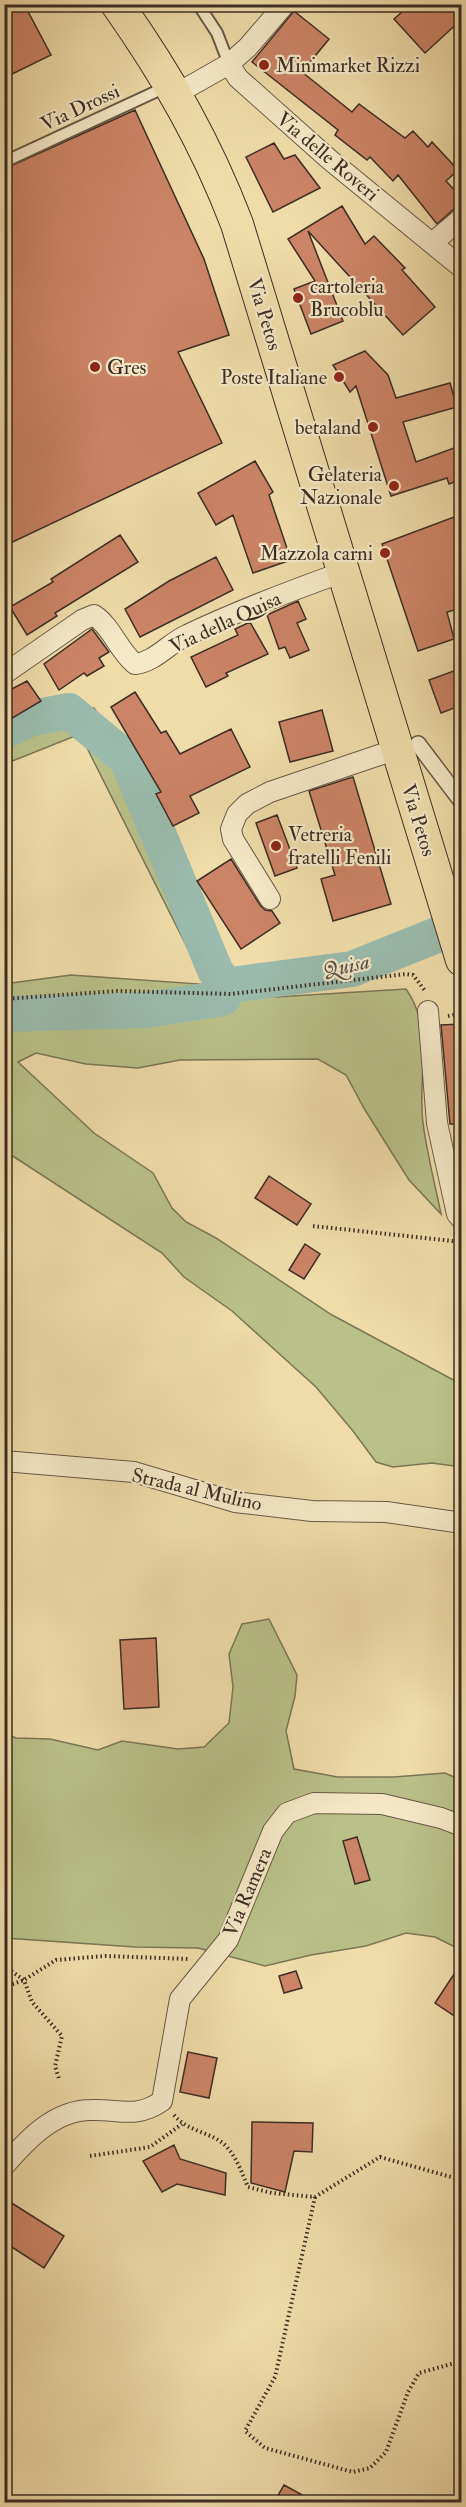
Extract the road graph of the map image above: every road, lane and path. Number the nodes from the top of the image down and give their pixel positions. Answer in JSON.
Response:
{"nodes":[{"id":1,"x":117,"y":4,"type":"edge"},
{"id":2,"x":198,"y":4,"type":"edge"},
{"id":3,"x":285,"y":4,"type":"edge"},
{"id":4,"x":229,"y":64,"type":"junction"},
{"id":5,"x":174,"y":89,"type":"junction"},
{"id":6,"x":4,"y":162,"type":"edge"},
{"id":7,"x":462,"y":218,"type":"edge"},
{"id":8,"x":432,"y":243,"type":"junction"},
{"id":9,"x":462,"y":268,"type":"edge"},
{"id":10,"x":342,"y":572,"type":"junction"},
{"id":11,"x":4,"y":674,"type":"edge"},
{"id":12,"x":407,"y":747,"type":"junction"},
{"id":13,"x":462,"y":802,"type":"edge"},
{"id":14,"x":270,"y":899,"type":"dead end"},
{"id":15,"x":461,"y":959,"type":"edge"},
{"id":16,"x":4,"y":999,"type":"edge"},
{"id":17,"x":428,"y":1011,"type":"joint"},
{"id":18,"x":462,"y":1220,"type":"edge"},
{"id":19,"x":313,"y":1226,"type":"dead end"},
{"id":20,"x":462,"y":1242,"type":"edge"},
{"id":21,"x":4,"y":1461,"type":"edge"},
{"id":22,"x":462,"y":1523,"type":"edge"},
{"id":23,"x":462,"y":1826,"type":"edge"},
{"id":24,"x":208,"y":1964,"type":"junction"},
{"id":25,"x":4,"y":1966,"type":"edge"},
{"id":26,"x":24,"y":1980,"type":"junction"},
{"id":27,"x":4,"y":1987,"type":"edge"},
{"id":28,"x":59,"y":2079,"type":"dead end"},
{"id":29,"x":162,"y":2101,"type":"junction"},
{"id":30,"x":182,"y":2124,"type":"junction"},
{"id":31,"x":90,"y":2156,"type":"dead end"},
{"id":32,"x":4,"y":2166,"type":"edge"},
{"id":33,"x":462,"y":2180,"type":"edge"},
{"id":34,"x":315,"y":2197,"type":"junction"},
{"id":35,"x":462,"y":2361,"type":"edge"}],
"edges":[{"from":1,"to":5,"type":"main road","name":"Via Petos"},
{"from":2,"to":4,"type":"lane"},
{"from":3,"to":4,"type":"street"},
{"from":4,"to":5,"type":"street"},
{"from":4,"to":8,"type":"street","name":"Via delle Roveri"},
{"from":5,"to":6,"type":"lane","name":"Via Drossi"},
{"from":5,"to":10,"type":"main road","name":"Via Petos"},
{"from":7,"to":8,"type":"street"},
{"from":8,"to":9,"type":"street","name":"Via delle Roveri"},
{"from":10,"to":11,"type":"street","name":"Via della Quisa"},
{"from":10,"to":12,"type":"main road","name":"Via Petos"},
{"from":12,"to":13,"type":"street"},
{"from":12,"to":14,"type":"street"},
{"from":12,"to":15,"type":"main road","name":"Via Petos"},
{"from":16,"to":17,"type":"path"},
{"from":17,"to":18,"type":"street"},
{"from":19,"to":20,"type":"path"},
{"from":21,"to":22,"type":"street","name":"Strada al Mulino"},
{"from":23,"to":24,"type":"street","name":"Via Ramera"},
{"from":24,"to":26,"type":"path"},
{"from":24,"to":29,"type":"street","name":"Via Ramera"},
{"from":25,"to":26,"type":"path"},
{"from":26,"to":27,"type":"path"},
{"from":26,"to":28,"type":"path"},
{"from":29,"to":30,"type":"path"},
{"from":29,"to":32,"type":"street"},
{"from":30,"to":31,"type":"path"},
{"from":30,"to":34,"type":"path"},
{"from":33,"to":34,"type":"path"},
{"from":34,"to":35,"type":"path"}]}
